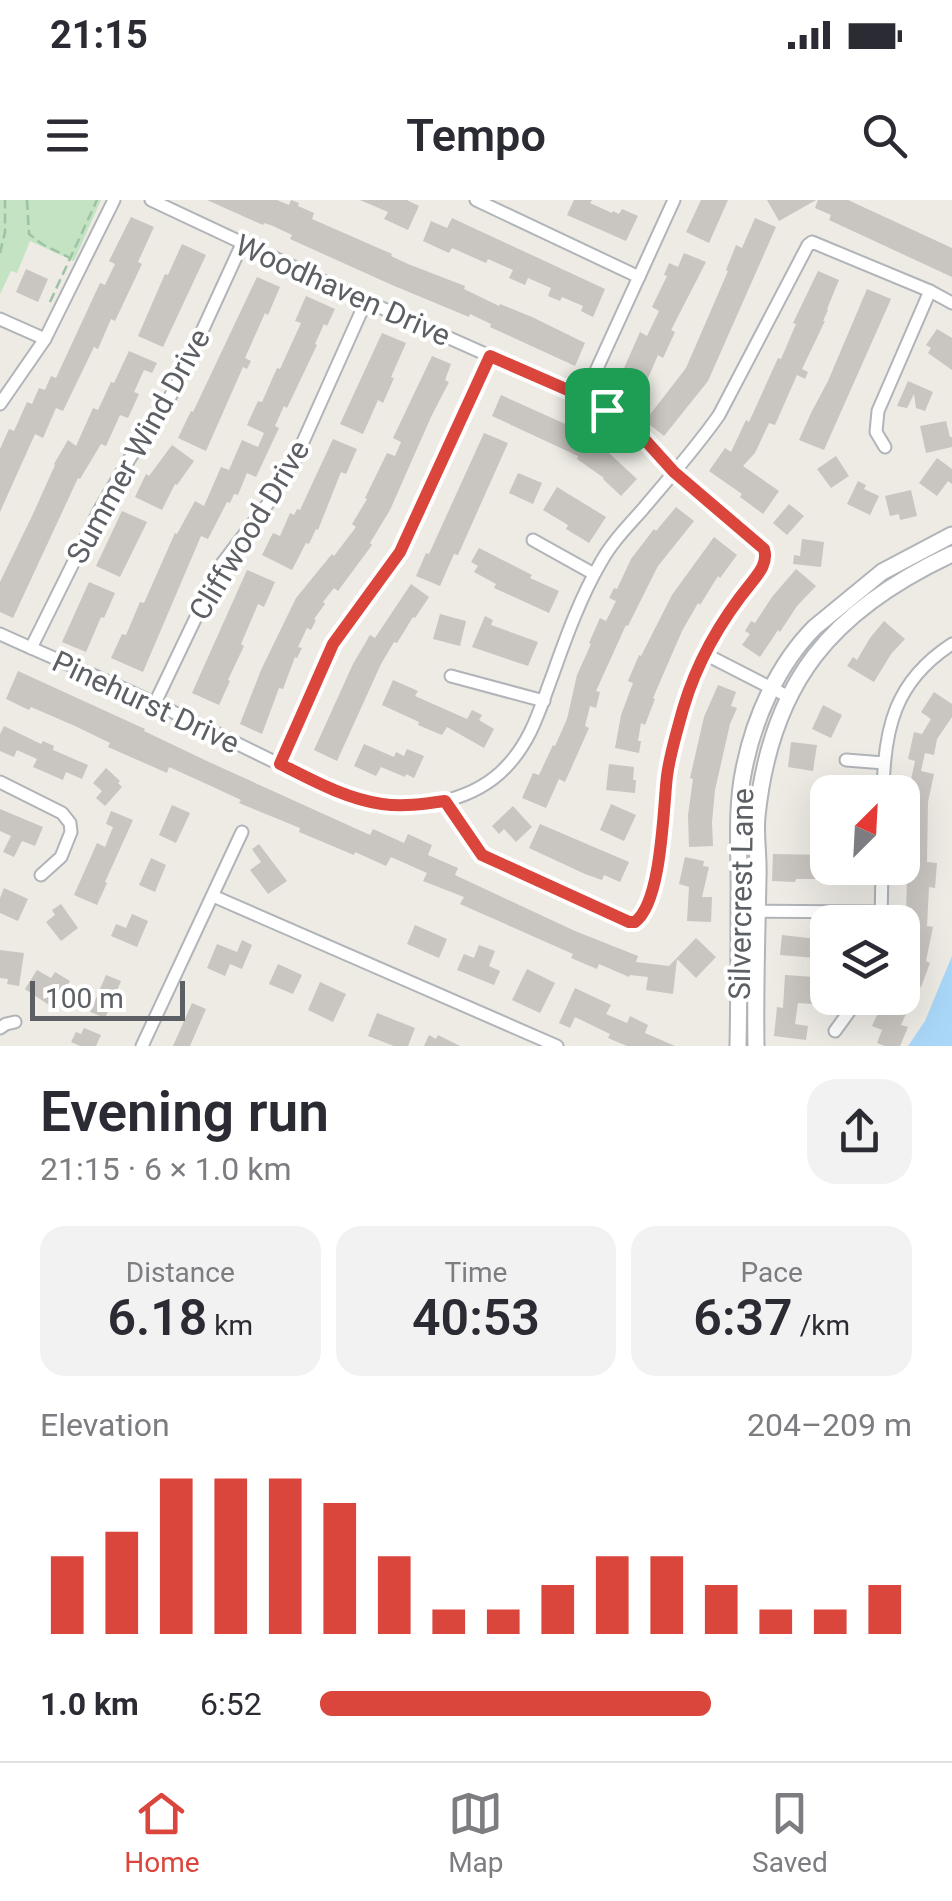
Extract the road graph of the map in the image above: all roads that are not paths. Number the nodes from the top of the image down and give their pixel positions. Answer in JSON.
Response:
{"nodes":[{"id":1,"x":114,"y":200,"type":"edge"},
{"id":2,"x":151,"y":200,"type":"edge"},
{"id":3,"x":476,"y":200,"type":"edge"},
{"id":4,"x":674,"y":200,"type":"edge"},
{"id":5,"x":242,"y":244,"type":"junction"},
{"id":6,"x":639,"y":277,"type":"junction"},
{"id":7,"x":930,"y":290,"type":"junction"},
{"id":8,"x":366,"y":302,"type":"junction"},
{"id":9,"x":952,"y":303,"type":"edge"},
{"id":10,"x":0,"y":319,"type":"edge"},
{"id":11,"x":44,"y":339,"type":"junction"},
{"id":12,"x":490,"y":356,"type":"junction"},
{"id":13,"x":584,"y":397,"type":"junction"},
{"id":14,"x":0,"y":404,"type":"edge"},
{"id":15,"x":885,"y":447,"type":"dead end"},
{"id":16,"x":674,"y":472,"type":"junction"},
{"id":17,"x":952,"y":535,"type":"edge"},
{"id":18,"x":533,"y":540,"type":"dead end"},
{"id":19,"x":952,"y":554,"type":"edge"},
{"id":20,"x":594,"y":574,"type":"junction"},
{"id":21,"x":0,"y":634,"type":"edge"},
{"id":22,"x":952,"y":644,"type":"edge"},
{"id":23,"x":31,"y":648,"type":"junction"},
{"id":24,"x":703,"y":653,"type":"junction"},
{"id":25,"x":451,"y":676,"type":"dead end"},
{"id":26,"x":772,"y":689,"type":"junction"},
{"id":27,"x":788,"y":697,"type":"junction"},
{"id":28,"x":544,"y":702,"type":"junction"},
{"id":29,"x":155,"y":704,"type":"junction"},
{"id":30,"x":846,"y":760,"type":"dead end"},
{"id":31,"x":280,"y":764,"type":"junction"},
{"id":32,"x":884,"y":764,"type":"junction"},
{"id":33,"x":884,"y":775,"type":"edge"},
{"id":34,"x":0,"y":782,"type":"edge"},
{"id":35,"x":445,"y":801,"type":"junction"},
{"id":36,"x":242,"y":832,"type":"dead end"},
{"id":37,"x":40,"y":875,"type":"dead end"},
{"id":38,"x":213,"y":896,"type":"junction"},
{"id":39,"x":739,"y":910,"type":"junction"},
{"id":40,"x":757,"y":911,"type":"junction"},
{"id":41,"x":810,"y":914,"type":"edge"},
{"id":42,"x":846,"y":1015,"type":"edge"},
{"id":43,"x":15,"y":1022,"type":"dead end"},
{"id":44,"x":0,"y":1028,"type":"edge"},
{"id":45,"x":835,"y":1031,"type":"dead end"},
{"id":46,"x":142,"y":1046,"type":"edge"},
{"id":47,"x":558,"y":1046,"type":"edge"},
{"id":48,"x":738,"y":1046,"type":"edge"},
{"id":49,"x":756,"y":1046,"type":"edge"}],
"edges":[{"from":1,"to":11,"type":"street"},
{"from":2,"to":5,"type":"street","name":"Woodhaven Drive"},
{"from":3,"to":6,"type":"street"},
{"from":4,"to":6,"type":"street"},
{"from":5,"to":8,"type":"street","name":"Woodhaven Drive"},
{"from":5,"to":23,"type":"street","name":"Summer Wind Drive"},
{"from":6,"to":13,"type":"street"},
{"from":7,"to":9,"type":"street"},
{"from":7,"to":15,"type":"street"},
{"from":7,"to":16,"type":"street","name":"Pinehurst Drive"},
{"from":8,"to":12,"type":"street","name":"Woodhaven Drive"},
{"from":8,"to":29,"type":"street","name":"Cliffwood Drive"},
{"from":10,"to":11,"type":"street"},
{"from":11,"to":14,"type":"street"},
{"from":12,"to":13,"type":"street","name":"Woodhaven Drive"},
{"from":12,"to":31,"type":"street"},
{"from":13,"to":16,"type":"street","name":"Woodhaven Drive"},
{"from":16,"to":20,"type":"street","name":"Pinehurst Drive"},
{"from":16,"to":24,"type":"street","name":"Woodhaven Drive"},
{"from":17,"to":26,"type":"street","name":"Silvercrest Lane"},
{"from":18,"to":20,"type":"street"},
{"from":19,"to":27,"type":"street","name":"Silvercrest Lane"},
{"from":20,"to":28,"type":"street","name":"Pinehurst Drive"},
{"from":21,"to":23,"type":"street","name":"Pinehurst Drive"},
{"from":22,"to":32,"type":"street"},
{"from":23,"to":29,"type":"street","name":"Pinehurst Drive"},
{"from":24,"to":26,"type":"street"},
{"from":24,"to":35,"type":"street"},
{"from":25,"to":28,"type":"street"},
{"from":26,"to":27,"type":"street"},
{"from":26,"to":39,"type":"street","name":"Silvercrest Lane"},
{"from":27,"to":40,"type":"street","name":"Silvercrest Lane"},
{"from":28,"to":35,"type":"street","name":"Pinehurst Drive"},
{"from":29,"to":31,"type":"street","name":"Pinehurst Drive"},
{"from":30,"to":32,"type":"street"},
{"from":31,"to":35,"type":"street","name":"Pinehurst Drive"},
{"from":32,"to":33,"type":"street"},
{"from":34,"to":37,"type":"street"},
{"from":36,"to":38,"type":"street"},
{"from":38,"to":46,"type":"street"},
{"from":38,"to":47,"type":"street"},
{"from":39,"to":40,"type":"street"},
{"from":39,"to":48,"type":"street","name":"Silvercrest Lane"},
{"from":40,"to":41,"type":"street"},
{"from":40,"to":49,"type":"street","name":"Silvercrest Lane"},
{"from":42,"to":45,"type":"street"},
{"from":43,"to":44,"type":"street"}]}
